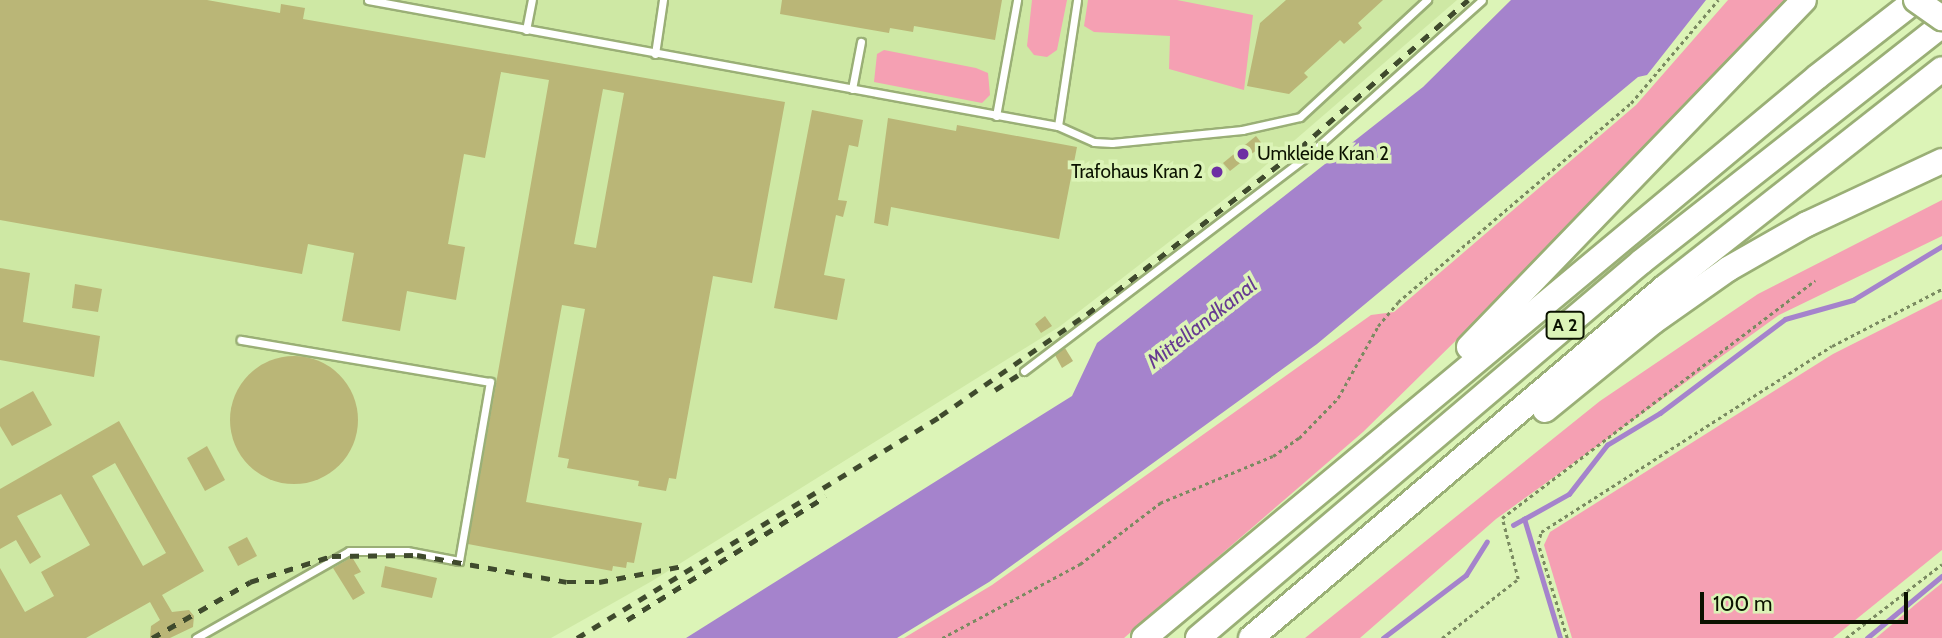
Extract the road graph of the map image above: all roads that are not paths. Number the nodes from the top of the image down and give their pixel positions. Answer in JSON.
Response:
{"nodes":[{"id":1,"x":368,"y":0,"type":"edge"},
{"id":2,"x":532,"y":0,"type":"edge"},
{"id":3,"x":1017,"y":0,"type":"edge"},
{"id":4,"x":1077,"y":0,"type":"edge"},
{"id":5,"x":1427,"y":0,"type":"edge"},
{"id":6,"x":1482,"y":0,"type":"edge"},
{"id":7,"x":1804,"y":0,"type":"edge"},
{"id":8,"x":1916,"y":0,"type":"edge"},
{"id":9,"x":663,"y":1,"type":"edge"},
{"id":10,"x":1942,"y":18,"type":"edge"},
{"id":11,"x":1942,"y":25,"type":"edge"},
{"id":12,"x":526,"y":30,"type":"junction"},
{"id":13,"x":861,"y":42,"type":"dead end"},
{"id":14,"x":655,"y":54,"type":"junction"},
{"id":15,"x":1942,"y":69,"type":"edge"},
{"id":16,"x":852,"y":89,"type":"junction"},
{"id":17,"x":996,"y":116,"type":"junction"},
{"id":18,"x":1058,"y":127,"type":"junction"},
{"id":19,"x":1942,"y":161,"type":"edge"},
{"id":20,"x":242,"y":340,"type":"dead end"},
{"id":21,"x":1024,"y":371,"type":"dead end"},
{"id":22,"x":1241,"y":555,"type":"junction"},
{"id":23,"x":1297,"y":599,"type":"junction"},
{"id":24,"x":196,"y":638,"type":"edge"},
{"id":25,"x":1144,"y":638,"type":"edge"},
{"id":26,"x":1198,"y":638,"type":"edge"},
{"id":27,"x":1251,"y":638,"type":"edge"}],
"edges":[{"from":1,"to":12,"type":"lane"},
{"from":2,"to":12,"type":"lane"},
{"from":3,"to":17,"type":"lane"},
{"from":4,"to":18,"type":"lane"},
{"from":5,"to":18,"type":"lane"},
{"from":6,"to":21,"type":"lane"},
{"from":7,"to":22,"type":"highway"},
{"from":8,"to":10,"type":"highway","bridge":true},
{"from":8,"to":22,"type":"highway"},
{"from":9,"to":14,"type":"lane"},
{"from":11,"to":26,"type":"highway","number":"A 2"},
{"from":12,"to":14,"type":"lane"},
{"from":13,"to":16,"type":"lane"},
{"from":14,"to":16,"type":"lane"},
{"from":15,"to":23,"type":"highway","number":"A 2"},
{"from":16,"to":17,"type":"lane"},
{"from":17,"to":18,"type":"lane"},
{"from":19,"to":23,"type":"highway"},
{"from":20,"to":24,"type":"lane"},
{"from":22,"to":25,"type":"highway"},
{"from":23,"to":27,"type":"highway","number":"A 2"}]}
